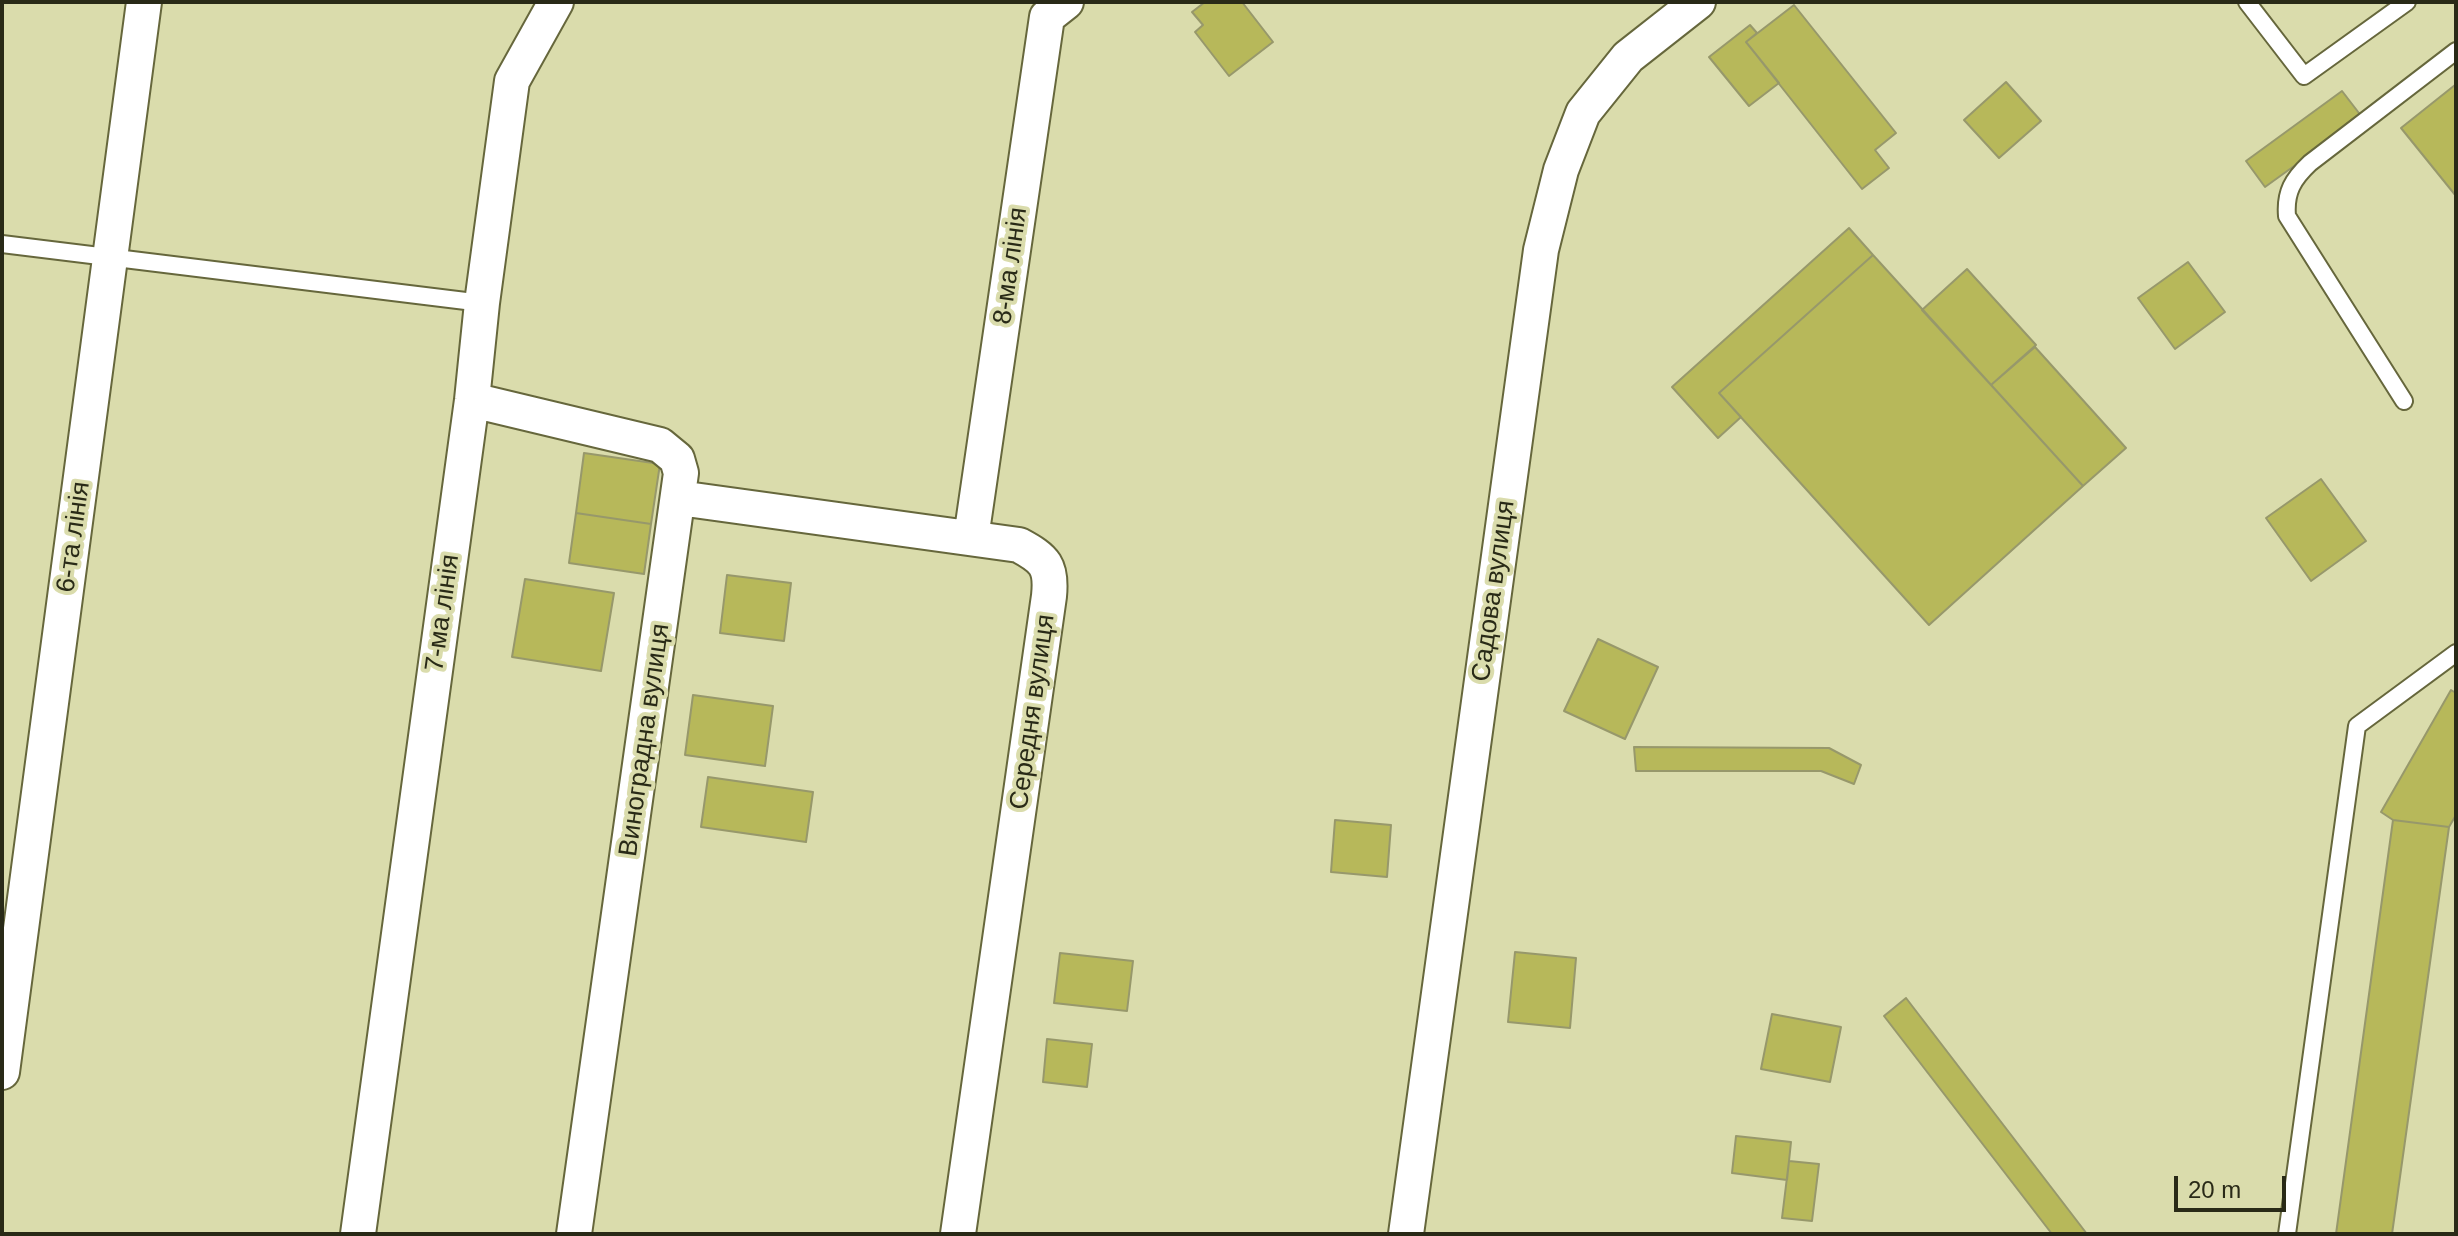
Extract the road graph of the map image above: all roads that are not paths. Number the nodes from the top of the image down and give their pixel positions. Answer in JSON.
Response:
{"nodes":[{"id":1,"x":144,"y":2,"type":"edge"},
{"id":2,"x":556,"y":2,"type":"edge"},
{"id":3,"x":1066,"y":2,"type":"edge"},
{"id":4,"x":1698,"y":2,"type":"edge"},
{"id":5,"x":2247,"y":2,"type":"edge"},
{"id":6,"x":2407,"y":2,"type":"edge"},
{"id":7,"x":2456,"y":51,"type":"edge"},
{"id":8,"x":2,"y":244,"type":"edge"},
{"id":9,"x":112,"y":259,"type":"junction"},
{"id":10,"x":482,"y":303,"type":"junction"},
{"id":11,"x":472,"y":400,"type":"junction"},
{"id":12,"x":2404,"y":401,"type":"dead end"},
{"id":13,"x":679,"y":498,"type":"junction"},
{"id":14,"x":971,"y":538,"type":"junction"},
{"id":15,"x":2456,"y":653,"type":"edge"},
{"id":16,"x":2,"y":1072,"type":"edge"},
{"id":17,"x":358,"y":1234,"type":"edge"},
{"id":18,"x":574,"y":1234,"type":"edge"},
{"id":19,"x":958,"y":1234,"type":"edge"},
{"id":20,"x":1406,"y":1234,"type":"edge"},
{"id":21,"x":2287,"y":1234,"type":"edge"}],
"edges":[{"from":1,"to":9,"type":"street","name":"6-та лінія"},
{"from":2,"to":10,"type":"street","name":"7-ма лінія"},
{"from":3,"to":14,"type":"street","name":"8-ма лінія"},
{"from":4,"to":20,"type":"street","name":"Садова вулиця"},
{"from":5,"to":6,"type":"lane"},
{"from":7,"to":12,"type":"lane"},
{"from":8,"to":9,"type":"lane"},
{"from":9,"to":10,"type":"lane"},
{"from":9,"to":16,"type":"street","name":"6-та лінія"},
{"from":10,"to":11,"type":"street","name":"7-ма лінія"},
{"from":11,"to":13,"type":"street","name":"Виноградна вулиця"},
{"from":11,"to":17,"type":"street","name":"7-ма лінія"},
{"from":13,"to":14,"type":"street","name":"Середня вулиця"},
{"from":13,"to":18,"type":"street","name":"Виноградна вулиця"},
{"from":14,"to":19,"type":"street","name":"Середня вулиця"},
{"from":15,"to":21,"type":"lane"}]}
